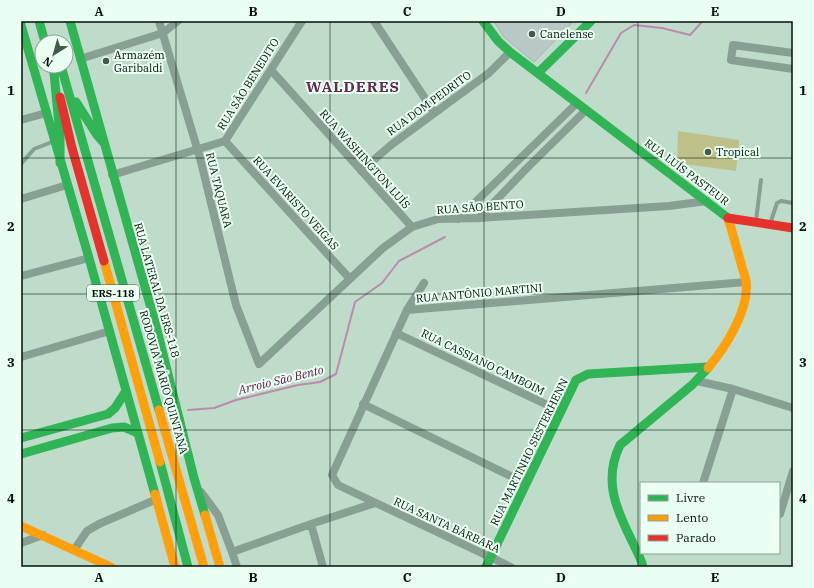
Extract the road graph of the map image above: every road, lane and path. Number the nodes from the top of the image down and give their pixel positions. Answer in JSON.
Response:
{"nodes":[{"id":1,"x":39,"y":21,"type":"edge"},
{"id":2,"x":70,"y":21,"type":"edge"},
{"id":3,"x":160,"y":21,"type":"edge"},
{"id":4,"x":178,"y":21,"type":"edge"},
{"id":5,"x":374,"y":21,"type":"edge"},
{"id":6,"x":483,"y":21,"type":"edge"},
{"id":7,"x":590,"y":21,"type":"edge"},
{"id":8,"x":300,"y":22,"type":"edge"},
{"id":9,"x":21,"y":25,"type":"edge"},
{"id":10,"x":163,"y":33,"type":"junction"},
{"id":11,"x":43,"y":34,"type":"edge"},
{"id":12,"x":24,"y":41,"type":"edge"},
{"id":13,"x":510,"y":52,"type":"junction"},
{"id":14,"x":793,"y":53,"type":"edge"},
{"id":15,"x":80,"y":59,"type":"junction"},
{"id":16,"x":793,"y":69,"type":"edge"},
{"id":17,"x":271,"y":70,"type":"junction"},
{"id":18,"x":538,"y":73,"type":"junction"},
{"id":19,"x":53,"y":74,"type":"edge"},
{"id":20,"x":54,"y":74,"type":"edge"},
{"id":21,"x":63,"y":74,"type":"edge"},
{"id":22,"x":68,"y":89,"type":"junction"},
{"id":23,"x":576,"y":103,"type":"junction"},
{"id":24,"x":586,"y":110,"type":"junction"},
{"id":25,"x":434,"y":112,"type":"junction"},
{"id":26,"x":46,"y":113,"type":"junction"},
{"id":27,"x":21,"y":120,"type":"edge"},
{"id":28,"x":225,"y":141,"type":"junction"},
{"id":29,"x":54,"y":142,"type":"junction"},
{"id":30,"x":104,"y":143,"type":"junction"},
{"id":31,"x":197,"y":148,"type":"junction"},
{"id":32,"x":519,"y":160,"type":"junction"},
{"id":33,"x":60,"y":163,"type":"junction"},
{"id":34,"x":21,"y":164,"type":"edge"},
{"id":35,"x":527,"y":168,"type":"junction"},
{"id":36,"x":361,"y":171,"type":"junction"},
{"id":37,"x":112,"y":175,"type":"junction"},
{"id":38,"x":761,"y":180,"type":"dead end"},
{"id":39,"x":67,"y":185,"type":"junction"},
{"id":40,"x":21,"y":199,"type":"edge"},
{"id":41,"x":707,"y":201,"type":"junction"},
{"id":42,"x":793,"y":203,"type":"edge"},
{"id":43,"x":479,"y":218,"type":"junction"},
{"id":44,"x":728,"y":218,"type":"junction"},
{"id":45,"x":458,"y":219,"type":"junction"},
{"id":46,"x":755,"y":223,"type":"junction"},
{"id":47,"x":770,"y":225,"type":"junction"},
{"id":48,"x":412,"y":227,"type":"junction"},
{"id":49,"x":793,"y":228,"type":"edge"},
{"id":50,"x":89,"y":258,"type":"junction"},
{"id":51,"x":21,"y":276,"type":"edge"},
{"id":52,"x":350,"y":279,"type":"junction"},
{"id":53,"x":746,"y":282,"type":"junction"},
{"id":54,"x":424,"y":283,"type":"dead end"},
{"id":55,"x":407,"y":310,"type":"junction"},
{"id":56,"x":110,"y":331,"type":"junction"},
{"id":57,"x":396,"y":332,"type":"junction"},
{"id":58,"x":21,"y":357,"type":"edge"},
{"id":59,"x":259,"y":364,"type":"joint"},
{"id":60,"x":708,"y":367,"type":"junction"},
{"id":61,"x":697,"y":380,"type":"junction"},
{"id":62,"x":733,"y":389,"type":"junction"},
{"id":63,"x":126,"y":391,"type":"junction"},
{"id":64,"x":363,"y":404,"type":"junction"},
{"id":65,"x":793,"y":408,"type":"edge"},
{"id":66,"x":560,"y":411,"type":"junction"},
{"id":67,"x":75,"y":423,"type":"junction"},
{"id":68,"x":138,"y":433,"type":"junction"},
{"id":69,"x":80,"y":437,"type":"junction"},
{"id":70,"x":21,"y":438,"type":"edge"},
{"id":71,"x":23,"y":453,"type":"edge"},
{"id":72,"x":793,"y":471,"type":"edge"},
{"id":73,"x":703,"y":482,"type":"edge"},
{"id":74,"x":525,"y":484,"type":"junction"},
{"id":75,"x":338,"y":486,"type":"joint"},
{"id":76,"x":197,"y":487,"type":"junction"},
{"id":77,"x":157,"y":499,"type":"junction"},
{"id":78,"x":375,"y":503,"type":"junction"},
{"id":79,"x":780,"y":514,"type":"dead end"},
{"id":80,"x":311,"y":524,"type":"junction"},
{"id":81,"x":21,"y":526,"type":"edge"},
{"id":82,"x":43,"y":536,"type":"junction"},
{"id":83,"x":212,"y":538,"type":"junction"},
{"id":84,"x":21,"y":543,"type":"edge"},
{"id":85,"x":74,"y":550,"type":"junction"},
{"id":86,"x":232,"y":552,"type":"junction"},
{"id":87,"x":491,"y":558,"type":"junction"},
{"id":88,"x":176,"y":566,"type":"edge"},
{"id":89,"x":111,"y":567,"type":"edge"},
{"id":90,"x":188,"y":567,"type":"edge"},
{"id":91,"x":204,"y":567,"type":"edge"},
{"id":92,"x":211,"y":567,"type":"edge"},
{"id":93,"x":220,"y":567,"type":"edge"},
{"id":94,"x":237,"y":567,"type":"edge"},
{"id":95,"x":323,"y":567,"type":"edge"},
{"id":96,"x":486,"y":567,"type":"edge"},
{"id":97,"x":510,"y":567,"type":"edge"},
{"id":98,"x":642,"y":567,"type":"edge"}],
"edges":[{"from":1,"to":11,"type":"main road"},
{"from":2,"to":15,"type":"main road","name":"RUA LATERAL DA ERS-118"},
{"from":3,"to":10,"type":"street","name":"RUA TAQUARA"},
{"from":4,"to":10,"type":"street"},
{"from":5,"to":25,"type":"street"},
{"from":6,"to":13,"type":"main road","name":"RUA LUÍS PASTEUR"},
{"from":7,"to":18,"type":"main road"},
{"from":8,"to":17,"type":"street","name":"RUA SÃO BENEDITO"},
{"from":9,"to":12,"type":"main road"},
{"from":10,"to":15,"type":"street"},
{"from":10,"to":31,"type":"street","name":"RUA TAQUARA"},
{"from":12,"to":26,"type":"main road"},
{"from":13,"to":18,"type":"main road","name":"RUA LUÍS PASTEUR"},
{"from":13,"to":25,"type":"street","name":"RUA DOM PEDRITO"},
{"from":14,"to":16,"type":"street"},
{"from":15,"to":30,"type":"main road","name":"RUA LATERAL DA ERS-118"},
{"from":17,"to":28,"type":"street","name":"RUA SÃO BENEDITO"},
{"from":17,"to":36,"type":"street","name":"RUA WASHINGTON LUÍS"},
{"from":18,"to":23,"type":"main road","name":"RUA LUÍS PASTEUR"},
{"from":19,"to":33,"type":"main road"},
{"from":20,"to":90,"type":"main road","number":"ERS-118"},
{"from":21,"to":22,"type":"main road","name":"RODOVIA MÁRIO QUINTANA","number":"ERS-118"},
{"from":22,"to":30,"type":"main road"},
{"from":22,"to":91,"type":"main road","name":"RODOVIA MÁRIO QUINTANA","number":"ERS-118"},
{"from":23,"to":24,"type":"main road","name":"RUA LUÍS PASTEUR"},
{"from":23,"to":32,"type":"street"},
{"from":24,"to":35,"type":"street"},
{"from":24,"to":41,"type":"main road","name":"RUA LUÍS PASTEUR"},
{"from":25,"to":36,"type":"street","name":"RUA DOM PEDRITO"},
{"from":26,"to":27,"type":"street"},
{"from":26,"to":29,"type":"main road"},
{"from":28,"to":31,"type":"street","name":"RUA SÃO BENEDITO"},
{"from":28,"to":52,"type":"street","name":"RUA EVARISTO VEIGAS"},
{"from":29,"to":33,"type":"main road"},
{"from":29,"to":34,"type":"lane"},
{"from":30,"to":37,"type":"main road","name":"RUA LATERAL DA ERS-118"},
{"from":31,"to":37,"type":"street","name":"RUA SÃO BENEDITO"},
{"from":31,"to":59,"type":"street","name":"RUA TAQUARA"},
{"from":32,"to":35,"type":"street"},
{"from":32,"to":45,"type":"street"},
{"from":33,"to":39,"type":"main road"},
{"from":35,"to":43,"type":"street"},
{"from":36,"to":48,"type":"street","name":"RUA WASHINGTON LUÍS"},
{"from":37,"to":76,"type":"main road","name":"RUA LATERAL DA ERS-118"},
{"from":38,"to":46,"type":"lane"},
{"from":39,"to":40,"type":"street"},
{"from":39,"to":50,"type":"main road"},
{"from":41,"to":43,"type":"street","name":"RUA SÃO BENTO"},
{"from":41,"to":44,"type":"main road","name":"RUA LUÍS PASTEUR"},
{"from":42,"to":47,"type":"lane"},
{"from":43,"to":45,"type":"street","name":"RUA SÃO BENTO"},
{"from":44,"to":46,"type":"main road"},
{"from":44,"to":53,"type":"main road","name":"RUA LUÍS PASTEUR"},
{"from":45,"to":48,"type":"street","name":"RUA SÃO BENTO"},
{"from":46,"to":47,"type":"main road"},
{"from":47,"to":49,"type":"main road"},
{"from":48,"to":52,"type":"street","name":"RUA SÃO BENTO"},
{"from":50,"to":51,"type":"street"},
{"from":50,"to":56,"type":"main road"},
{"from":52,"to":59,"type":"street","name":"RUA SÃO BENTO"},
{"from":53,"to":55,"type":"street","name":"RUA ANTÔNIO MARTINI"},
{"from":53,"to":60,"type":"main road","name":"RUA LUÍS PASTEUR"},
{"from":54,"to":55,"type":"street"},
{"from":55,"to":57,"type":"street","name":"RUA ANTÔNIO MARTINI"},
{"from":56,"to":58,"type":"street"},
{"from":56,"to":63,"type":"main road"},
{"from":57,"to":64,"type":"street","name":"RUA ANTÔNIO MARTINI"},
{"from":57,"to":66,"type":"street","name":"RUA CASSIANO CAMBOIM"},
{"from":60,"to":61,"type":"main road","name":"RUA LUÍS PASTEUR"},
{"from":60,"to":66,"type":"main road","name":"RUA MARTINHO SESTERHENN"},
{"from":61,"to":62,"type":"street"},
{"from":61,"to":98,"type":"main road","name":"RUA LUÍS PASTEUR"},
{"from":62,"to":65,"type":"street"},
{"from":62,"to":73,"type":"street"},
{"from":63,"to":67,"type":"main road"},
{"from":63,"to":68,"type":"main road"},
{"from":64,"to":74,"type":"street"},
{"from":64,"to":75,"type":"street","name":"RUA ANTÔNIO MARTINI"},
{"from":66,"to":74,"type":"main road","name":"RUA MARTINHO SESTERHENN"},
{"from":67,"to":69,"type":"main road"},
{"from":67,"to":70,"type":"main road"},
{"from":68,"to":69,"type":"main road"},
{"from":68,"to":77,"type":"main road"},
{"from":69,"to":71,"type":"main road"},
{"from":70,"to":71,"type":"main road"},
{"from":72,"to":79,"type":"street"},
{"from":74,"to":87,"type":"main road","name":"RUA MARTINHO SESTERHENN"},
{"from":75,"to":78,"type":"street","name":"RUA SANTA BÁRBARA"},
{"from":76,"to":83,"type":"main road","name":"RUA LATERAL DA ERS-118"},
{"from":76,"to":86,"type":"street"},
{"from":77,"to":85,"type":"street"},
{"from":77,"to":88,"type":"main road"},
{"from":78,"to":80,"type":"street"},
{"from":78,"to":87,"type":"street","name":"RUA SANTA BÁRBARA"},
{"from":80,"to":86,"type":"street"},
{"from":80,"to":95,"type":"street"},
{"from":81,"to":82,"type":"main road"},
{"from":82,"to":84,"type":"street"},
{"from":82,"to":85,"type":"main road"},
{"from":83,"to":92,"type":"main road"},
{"from":83,"to":93,"type":"main road","name":"RUA LATERAL DA ERS-118"},
{"from":85,"to":89,"type":"main road"},
{"from":86,"to":94,"type":"street"},
{"from":87,"to":96,"type":"main road","name":"RUA MARTINHO SESTERHENN"},
{"from":87,"to":97,"type":"street","name":"RUA SANTA BÁRBARA"}]}
